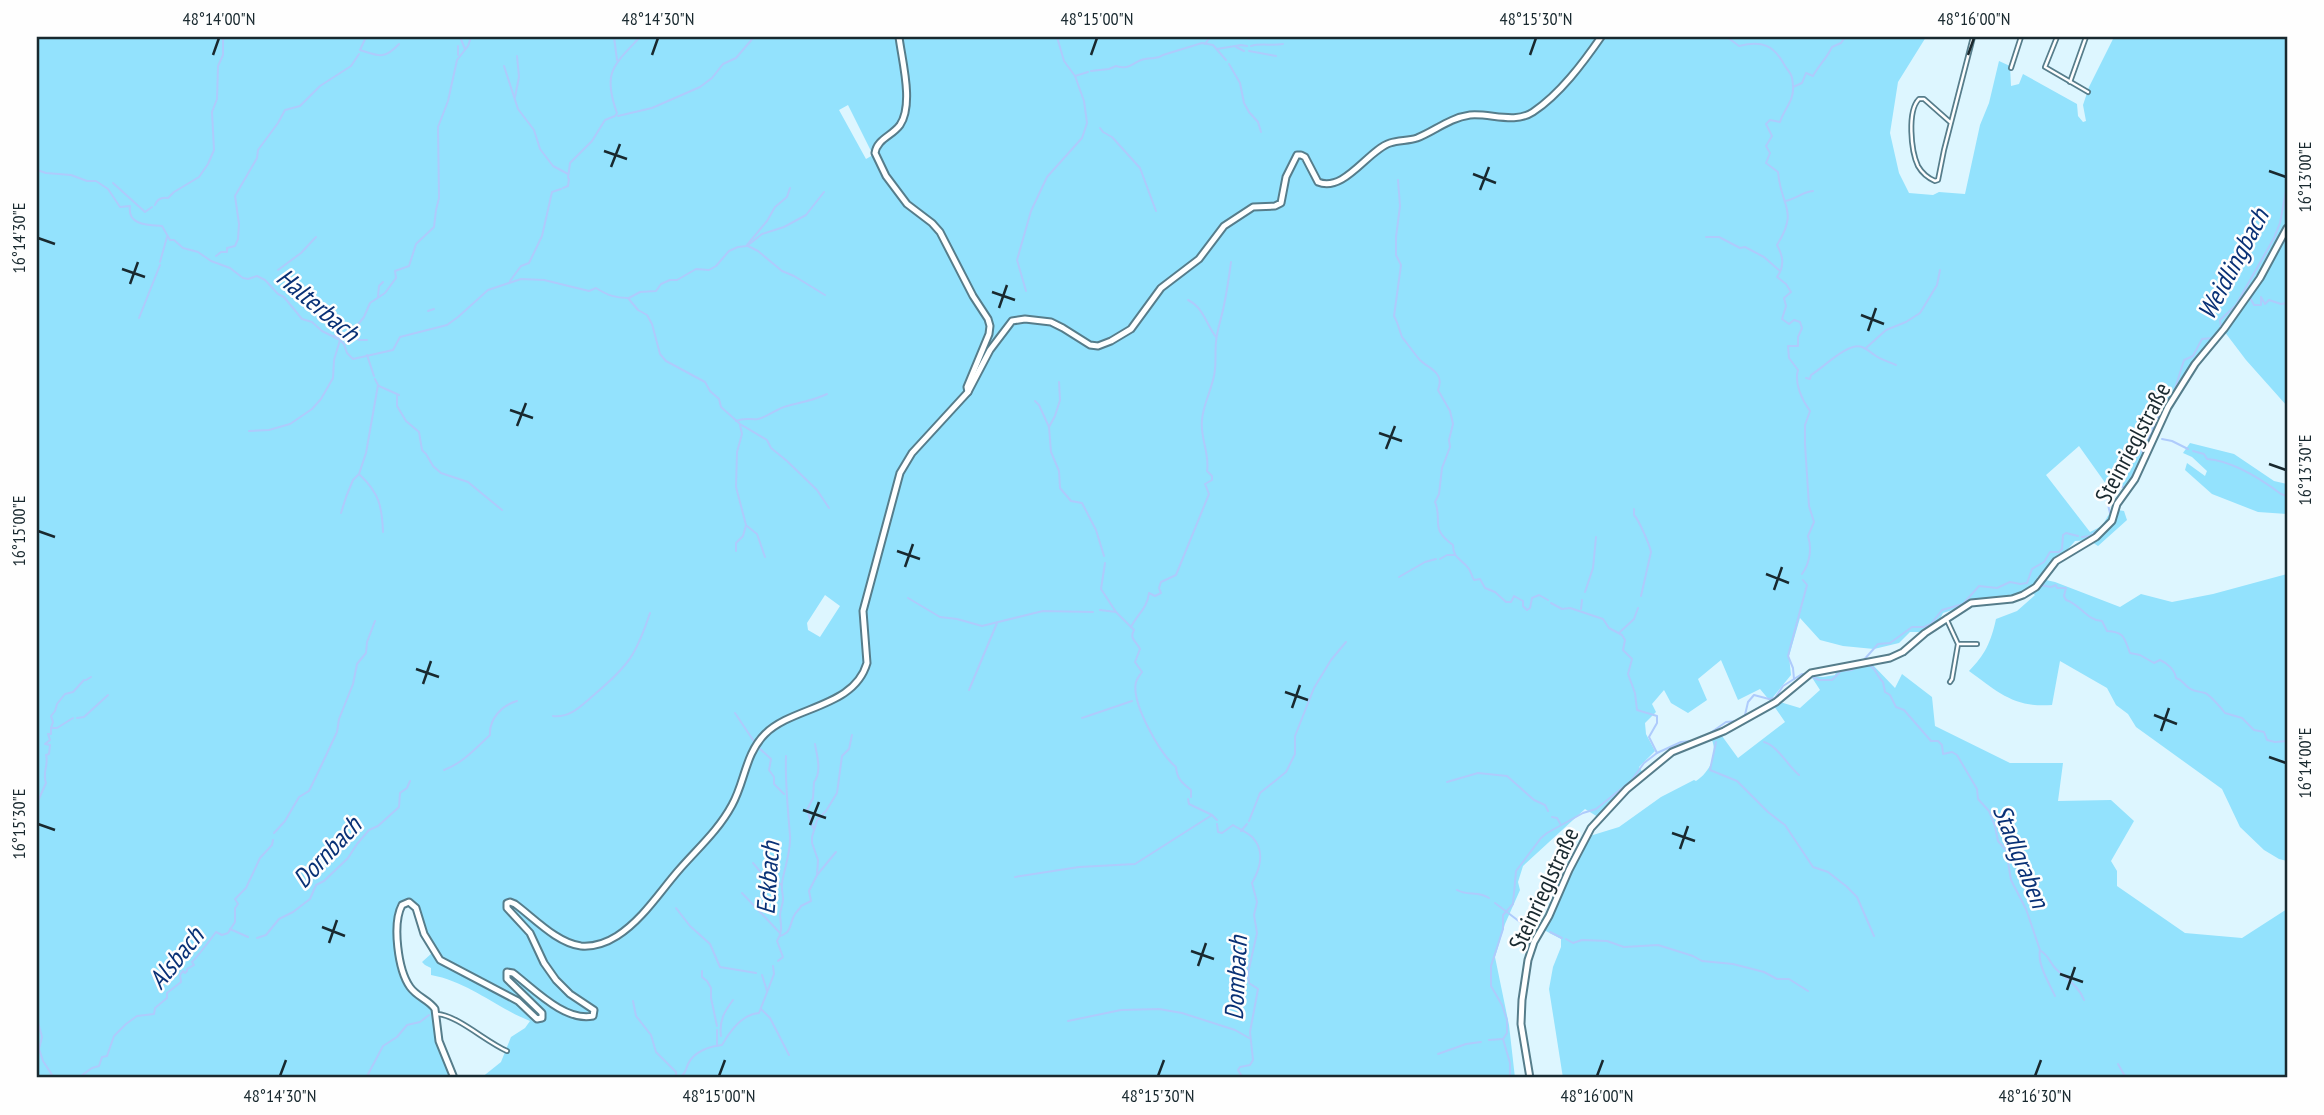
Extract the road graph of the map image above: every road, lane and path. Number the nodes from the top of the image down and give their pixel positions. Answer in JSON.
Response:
{"nodes":[{"id":1,"x":899,"y":37,"type":"edge"},
{"id":2,"x":1601,"y":37,"type":"edge"},
{"id":3,"x":1973,"y":37,"type":"edge"},
{"id":4,"x":2021,"y":37,"type":"edge"},
{"id":5,"x":2057,"y":37,"type":"edge"},
{"id":6,"x":2086,"y":37,"type":"edge"},
{"id":7,"x":2011,"y":68,"type":"dead end"},
{"id":8,"x":2070,"y":82,"type":"junction"},
{"id":9,"x":2088,"y":92,"type":"dead end"},
{"id":10,"x":1950,"y":122,"type":"junction"},
{"id":11,"x":2287,"y":228,"type":"edge"},
{"id":12,"x":968,"y":392,"type":"junction"},
{"id":13,"x":1946,"y":618,"type":"junction"},
{"id":14,"x":1958,"y":644,"type":"junction"},
{"id":15,"x":1977,"y":644,"type":"dead end"},
{"id":16,"x":1950,"y":682,"type":"dead end"},
{"id":17,"x":437,"y":1014,"type":"junction"},
{"id":18,"x":507,"y":1051,"type":"dead end"},
{"id":19,"x":454,"y":1078,"type":"edge"},
{"id":20,"x":1530,"y":1078,"type":"edge"}],
"edges":[{"from":1,"to":12,"type":"main road"},
{"from":2,"to":12,"type":"main road"},
{"from":3,"to":10,"type":"street"},
{"from":4,"to":7,"type":"street"},
{"from":5,"to":8,"type":"street"},
{"from":6,"to":8,"type":"street"},
{"from":8,"to":9,"type":"street"},
{"from":10,"to":10,"type":"street"},
{"from":11,"to":13,"type":"main road","name":"Steinrieglstraße"},
{"from":12,"to":17,"type":"main road"},
{"from":13,"to":14,"type":"street"},
{"from":13,"to":20,"type":"main road","name":"Steinrieglstraße"},
{"from":14,"to":15,"type":"street"},
{"from":14,"to":16,"type":"street"},
{"from":17,"to":18,"type":"street"},
{"from":17,"to":19,"type":"main road"}]}
